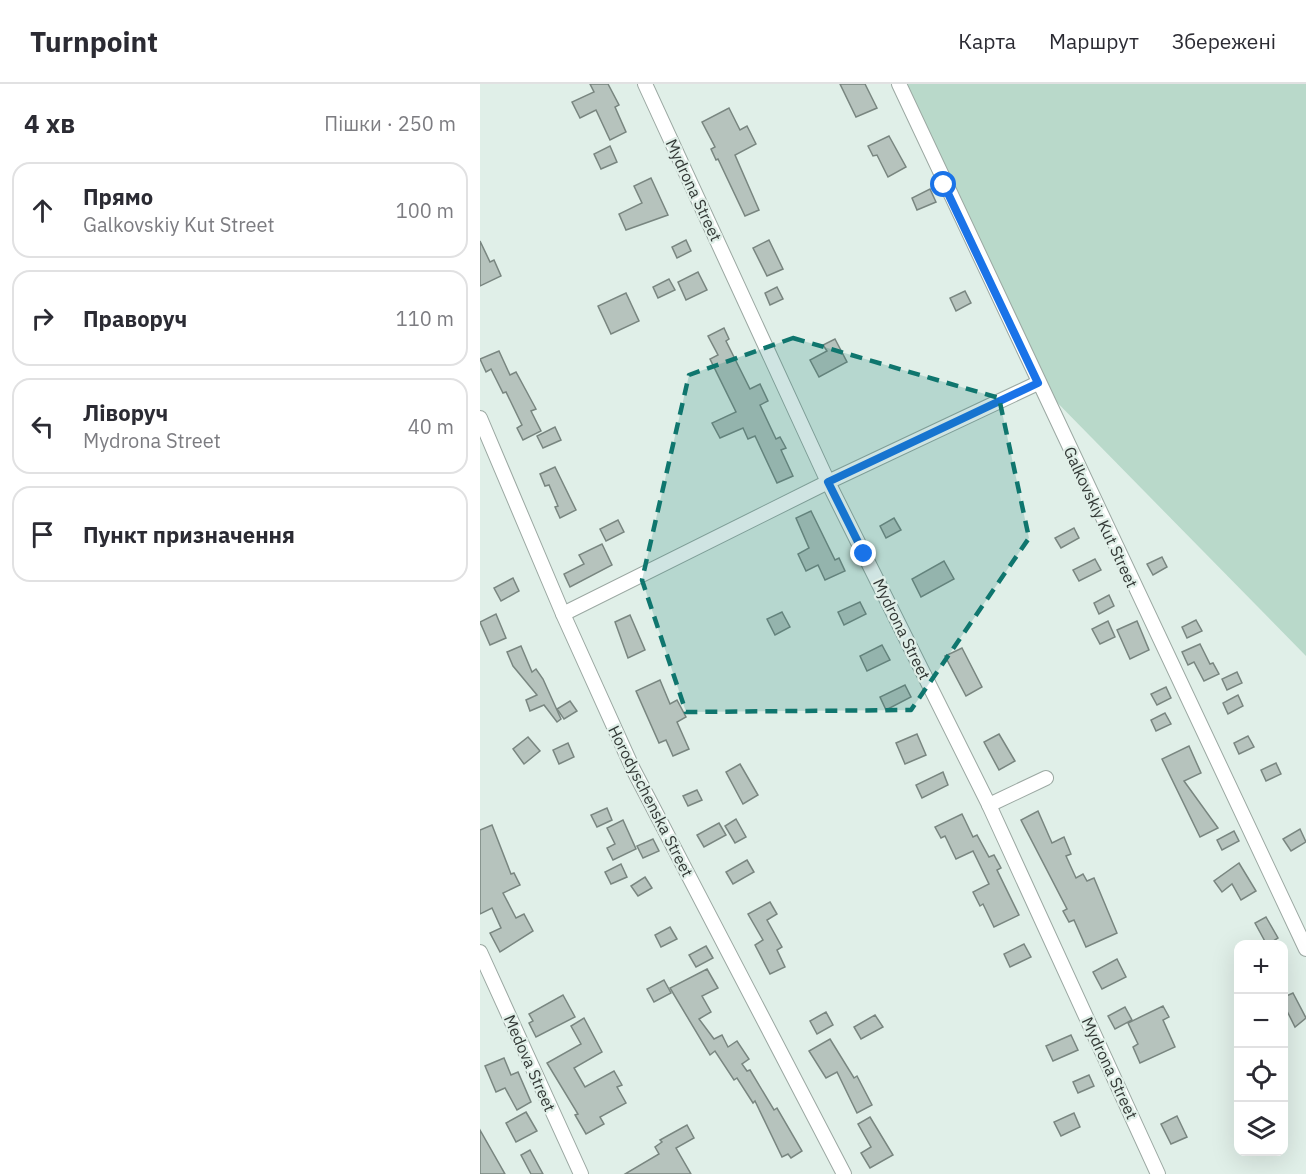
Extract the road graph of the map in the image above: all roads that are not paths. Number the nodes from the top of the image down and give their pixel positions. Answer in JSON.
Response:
{"nodes":[{"id":1,"x":645,"y":84,"type":"edge"},
{"id":2,"x":898,"y":84,"type":"edge"},
{"id":3,"x":1038,"y":383,"type":"junction"},
{"id":4,"x":480,"y":418,"type":"edge"},
{"id":5,"x":828,"y":482,"type":"junction"},
{"id":6,"x":563,"y":615,"type":"junction"},
{"id":7,"x":1046,"y":778,"type":"dead end"},
{"id":8,"x":989,"y":805,"type":"junction"},
{"id":9,"x":1306,"y":949,"type":"edge"},
{"id":10,"x":480,"y":952,"type":"edge"},
{"id":11,"x":580,"y":1174,"type":"edge"},
{"id":12,"x":844,"y":1174,"type":"edge"},
{"id":13,"x":1158,"y":1174,"type":"edge"}],
"edges":[{"from":1,"to":5,"type":"street","name":"Mydrona Street"},
{"from":2,"to":3,"type":"street","name":"Galkovskiy Kut Street"},
{"from":3,"to":5,"type":"street"},
{"from":3,"to":9,"type":"street","name":"Galkovskiy Kut Street"},
{"from":4,"to":6,"type":"street","name":"Horodyschenska Street"},
{"from":5,"to":6,"type":"street"},
{"from":5,"to":8,"type":"street","name":"Mydrona Street"},
{"from":6,"to":12,"type":"street","name":"Horodyschenska Street"},
{"from":7,"to":8,"type":"street"},
{"from":8,"to":13,"type":"street","name":"Mydrona Street"},
{"from":10,"to":11,"type":"street","name":"Medova Street"}]}
